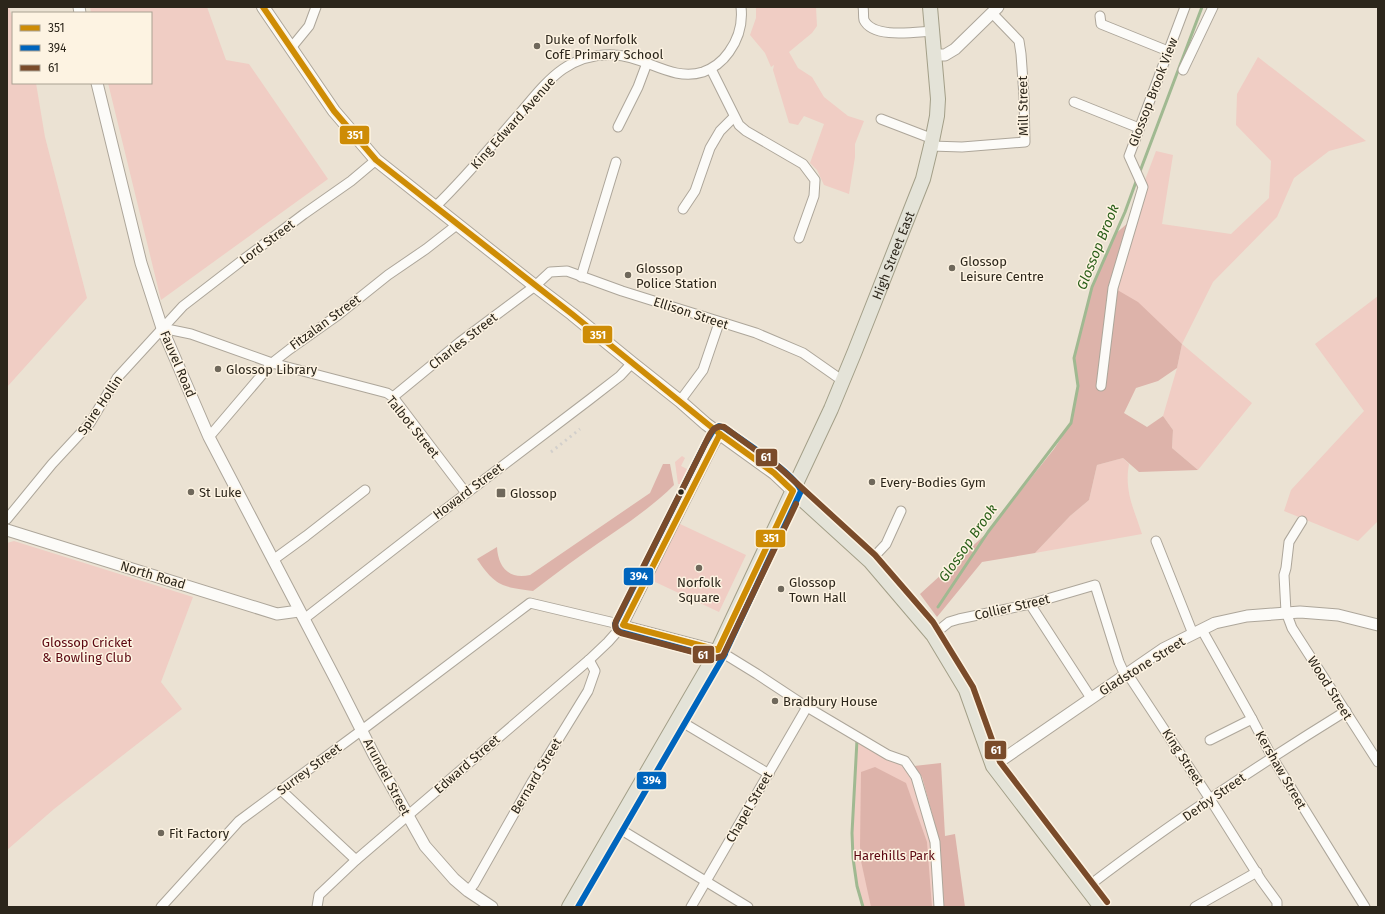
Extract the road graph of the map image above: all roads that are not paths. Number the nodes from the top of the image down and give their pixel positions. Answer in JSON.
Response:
{"nodes":[{"id":1,"x":263,"y":7,"type":"edge"},
{"id":2,"x":316,"y":7,"type":"edge"},
{"id":3,"x":741,"y":7,"type":"edge"},
{"id":4,"x":863,"y":7,"type":"edge"},
{"id":5,"x":930,"y":7,"type":"edge"},
{"id":6,"x":1185,"y":7,"type":"edge"},
{"id":7,"x":1213,"y":7,"type":"edge"},
{"id":8,"x":995,"y":10,"type":"edge"},
{"id":9,"x":1100,"y":16,"type":"dead end"},
{"id":10,"x":932,"y":31,"type":"junction"},
{"id":11,"x":291,"y":48,"type":"junction"},
{"id":12,"x":1168,"y":51,"type":"junction"},
{"id":13,"x":935,"y":55,"type":"junction"},
{"id":14,"x":647,"y":63,"type":"junction"},
{"id":15,"x":711,"y":69,"type":"junction"},
{"id":16,"x":1183,"y":70,"type":"dead end"},
{"id":17,"x":97,"y":84,"type":"edge"},
{"id":18,"x":1074,"y":102,"type":"dead end"},
{"id":19,"x":734,"y":117,"type":"junction"},
{"id":20,"x":881,"y":119,"type":"dead end"},
{"id":21,"x":618,"y":127,"type":"dead end"},
{"id":22,"x":1139,"y":128,"type":"junction"},
{"id":23,"x":932,"y":143,"type":"junction"},
{"id":24,"x":376,"y":160,"type":"junction"},
{"id":25,"x":616,"y":162,"type":"dead end"},
{"id":26,"x":436,"y":206,"type":"junction"},
{"id":27,"x":683,"y":208,"type":"dead end"},
{"id":28,"x":458,"y":224,"type":"junction"},
{"id":29,"x":799,"y":238,"type":"dead end"},
{"id":30,"x":581,"y":277,"type":"junction"},
{"id":31,"x":535,"y":286,"type":"junction"},
{"id":32,"x":719,"y":323,"type":"junction"},
{"id":33,"x":162,"y":328,"type":"junction"},
{"id":34,"x":272,"y":363,"type":"junction"},
{"id":35,"x":632,"y":364,"type":"junction"},
{"id":36,"x":843,"y":381,"type":"junction"},
{"id":37,"x":1101,"y":386,"type":"dead end"},
{"id":38,"x":392,"y":397,"type":"junction"},
{"id":39,"x":680,"y":401,"type":"junction"},
{"id":40,"x":720,"y":434,"type":"junction"},
{"id":41,"x":209,"y":437,"type":"junction"},
{"id":42,"x":365,"y":490,"type":"dead end"},
{"id":43,"x":793,"y":491,"type":"junction"},
{"id":44,"x":466,"y":493,"type":"junction"},
{"id":45,"x":901,"y":511,"type":"dead end"},
{"id":46,"x":7,"y":519,"type":"edge"},
{"id":47,"x":1302,"y":521,"type":"dead end"},
{"id":48,"x":7,"y":530,"type":"edge"},
{"id":49,"x":1156,"y":542,"type":"dead end"},
{"id":50,"x":273,"y":560,"type":"junction"},
{"id":51,"x":870,"y":561,"type":"junction"},
{"id":52,"x":1095,"y":586,"type":"joint"},
{"id":53,"x":1030,"y":604,"type":"junction"},
{"id":54,"x":1286,"y":612,"type":"junction"},
{"id":55,"x":304,"y":618,"type":"junction"},
{"id":56,"x":623,"y":625,"type":"junction"},
{"id":57,"x":1378,"y":625,"type":"edge"},
{"id":58,"x":1198,"y":632,"type":"junction"},
{"id":59,"x":933,"y":635,"type":"junction"},
{"id":60,"x":718,"y":650,"type":"junction"},
{"id":61,"x":589,"y":660,"type":"junction"},
{"id":62,"x":1126,"y":674,"type":"junction"},
{"id":63,"x":1091,"y":698,"type":"junction"},
{"id":64,"x":807,"y":707,"type":"junction"},
{"id":65,"x":1346,"y":711,"type":"junction"},
{"id":66,"x":677,"y":719,"type":"junction"},
{"id":67,"x":1252,"y":719,"type":"junction"},
{"id":68,"x":362,"y":730,"type":"junction"},
{"id":69,"x":1210,"y":740,"type":"dead end"},
{"id":70,"x":1272,"y":757,"type":"junction"},
{"id":71,"x":1378,"y":762,"type":"edge"},
{"id":72,"x":993,"y":766,"type":"junction"},
{"id":73,"x":768,"y":774,"type":"junction"},
{"id":74,"x":281,"y":790,"type":"junction"},
{"id":75,"x":1210,"y":799,"type":"junction"},
{"id":76,"x":407,"y":815,"type":"junction"},
{"id":77,"x":615,"y":826,"type":"junction"},
{"id":78,"x":356,"y":860,"type":"junction"},
{"id":79,"x":1257,"y":872,"type":"junction"},
{"id":80,"x":707,"y":881,"type":"junction"},
{"id":81,"x":1086,"y":888,"type":"junction"},
{"id":82,"x":468,"y":891,"type":"junction"},
{"id":83,"x":1277,"y":904,"type":"edge"},
{"id":84,"x":161,"y":907,"type":"edge"},
{"id":85,"x":316,"y":907,"type":"edge"},
{"id":86,"x":492,"y":907,"type":"edge"},
{"id":87,"x":568,"y":907,"type":"edge"},
{"id":88,"x":691,"y":907,"type":"edge"},
{"id":89,"x":748,"y":907,"type":"edge"},
{"id":90,"x":939,"y":907,"type":"edge"},
{"id":91,"x":1101,"y":907,"type":"edge"},
{"id":92,"x":1195,"y":907,"type":"edge"},
{"id":93,"x":1366,"y":907,"type":"edge"}],
"edges":[{"from":1,"to":11,"type":"main road"},
{"from":2,"to":11,"type":"street"},
{"from":3,"to":15,"type":"street","name":"King Edward Avenue"},
{"from":4,"to":10,"type":"street"},
{"from":5,"to":10,"type":"main road","name":"High Street East"},
{"from":6,"to":12,"type":"street","name":"Glossop Brook View"},
{"from":7,"to":16,"type":"street"},
{"from":8,"to":13,"type":"street"},
{"from":8,"to":23,"type":"street","name":"Mill Street"},
{"from":9,"to":12,"type":"street"},
{"from":10,"to":13,"type":"main road","name":"High Street East"},
{"from":11,"to":24,"type":"main road"},
{"from":12,"to":22,"type":"street","name":"Glossop Brook View"},
{"from":13,"to":23,"type":"main road","name":"High Street East"},
{"from":14,"to":15,"type":"street","name":"King Edward Avenue"},
{"from":14,"to":21,"type":"street"},
{"from":14,"to":26,"type":"street","name":"King Edward Avenue"},
{"from":15,"to":19,"type":"street"},
{"from":17,"to":33,"type":"street","name":"Fauvel Road"},
{"from":18,"to":22,"type":"street"},
{"from":19,"to":27,"type":"street"},
{"from":19,"to":29,"type":"street"},
{"from":20,"to":23,"type":"street"},
{"from":22,"to":37,"type":"street","name":"Glossop Brook View"},
{"from":23,"to":36,"type":"main road","name":"High Street East"},
{"from":24,"to":26,"type":"main road"},
{"from":24,"to":33,"type":"street","name":"Lord Street"},
{"from":25,"to":30,"type":"street"},
{"from":26,"to":28,"type":"main road"},
{"from":28,"to":31,"type":"main road"},
{"from":28,"to":34,"type":"street","name":"Fitzalan Street"},
{"from":30,"to":31,"type":"street","name":"Ellison Street"},
{"from":30,"to":32,"type":"street","name":"Ellison Street"},
{"from":31,"to":35,"type":"main road"},
{"from":31,"to":38,"type":"street","name":"Charles Street"},
{"from":32,"to":36,"type":"street","name":"Ellison Street"},
{"from":32,"to":39,"type":"street"},
{"from":33,"to":34,"type":"street","name":"Talbot Street"},
{"from":33,"to":41,"type":"street","name":"Fauvel Road"},
{"from":33,"to":46,"type":"street","name":"Spire Hollin"},
{"from":34,"to":38,"type":"street","name":"Talbot Street"},
{"from":34,"to":41,"type":"street","name":"Fitzalan Street"},
{"from":35,"to":39,"type":"main road"},
{"from":35,"to":44,"type":"street","name":"Howard Street"},
{"from":36,"to":43,"type":"main road","name":"High Street East"},
{"from":38,"to":44,"type":"street","name":"Talbot Street"},
{"from":39,"to":40,"type":"main road"},
{"from":40,"to":43,"type":"main road"},
{"from":40,"to":56,"type":"street","name":"Edward Street"},
{"from":41,"to":50,"type":"street","name":"Fauvel Road"},
{"from":42,"to":50,"type":"street"},
{"from":43,"to":51,"type":"main road"},
{"from":43,"to":60,"type":"main road","name":"High Street East"},
{"from":44,"to":55,"type":"street","name":"Howard Street"},
{"from":45,"to":51,"type":"street"},
{"from":47,"to":54,"type":"street","name":"Wood Street"},
{"from":48,"to":55,"type":"street","name":"North Road"},
{"from":49,"to":58,"type":"street","name":"Kershaw Street"},
{"from":50,"to":55,"type":"street","name":"Fauvel Road"},
{"from":51,"to":59,"type":"main road"},
{"from":52,"to":53,"type":"street","name":"Collier Street"},
{"from":52,"to":62,"type":"street","name":"King Street"},
{"from":53,"to":59,"type":"street","name":"Collier Street"},
{"from":53,"to":63,"type":"street"},
{"from":54,"to":57,"type":"street","name":"Gladstone Street"},
{"from":54,"to":58,"type":"street","name":"Gladstone Street"},
{"from":54,"to":65,"type":"street","name":"Wood Street"},
{"from":55,"to":68,"type":"street","name":"Arundel Street"},
{"from":56,"to":60,"type":"street"},
{"from":56,"to":61,"type":"street","name":"Edward Street"},
{"from":56,"to":68,"type":"street","name":"Surrey Street"},
{"from":58,"to":62,"type":"street","name":"Gladstone Street"},
{"from":58,"to":67,"type":"street","name":"Kershaw Street"},
{"from":59,"to":72,"type":"main road"},
{"from":60,"to":64,"type":"street"},
{"from":60,"to":66,"type":"main road","name":"High Street East"},
{"from":61,"to":76,"type":"street","name":"Edward Street"},
{"from":61,"to":82,"type":"street","name":"Bernard Street"},
{"from":62,"to":63,"type":"street","name":"Gladstone Street"},
{"from":62,"to":75,"type":"street","name":"King Street"},
{"from":63,"to":72,"type":"street","name":"Gladstone Street"},
{"from":64,"to":73,"type":"street","name":"Chapel Street"},
{"from":64,"to":90,"type":"street"},
{"from":65,"to":70,"type":"street","name":"Derby Street"},
{"from":65,"to":71,"type":"street","name":"Wood Street"},
{"from":66,"to":73,"type":"street"},
{"from":66,"to":77,"type":"main road","name":"High Street East"},
{"from":67,"to":69,"type":"street"},
{"from":67,"to":70,"type":"street","name":"Kershaw Street"},
{"from":68,"to":74,"type":"street","name":"Surrey Street"},
{"from":68,"to":76,"type":"street","name":"Arundel Street"},
{"from":70,"to":75,"type":"street","name":"Derby Street"},
{"from":70,"to":93,"type":"street","name":"Kershaw Street"},
{"from":72,"to":81,"type":"main road"},
{"from":73,"to":80,"type":"street","name":"Chapel Street"},
{"from":74,"to":78,"type":"street"},
{"from":74,"to":84,"type":"street","name":"Surrey Street"},
{"from":75,"to":79,"type":"street","name":"King Street"},
{"from":75,"to":81,"type":"street","name":"Derby Street"},
{"from":76,"to":78,"type":"street","name":"Edward Street"},
{"from":76,"to":82,"type":"street","name":"Arundel Street"},
{"from":77,"to":80,"type":"street"},
{"from":77,"to":87,"type":"main road","name":"High Street East"},
{"from":78,"to":85,"type":"street","name":"Edward Street"},
{"from":79,"to":83,"type":"street","name":"King Street"},
{"from":79,"to":92,"type":"street"},
{"from":80,"to":88,"type":"street","name":"Chapel Street"},
{"from":80,"to":89,"type":"street"},
{"from":81,"to":91,"type":"main road"},
{"from":82,"to":86,"type":"street","name":"Arundel Street"}]}
